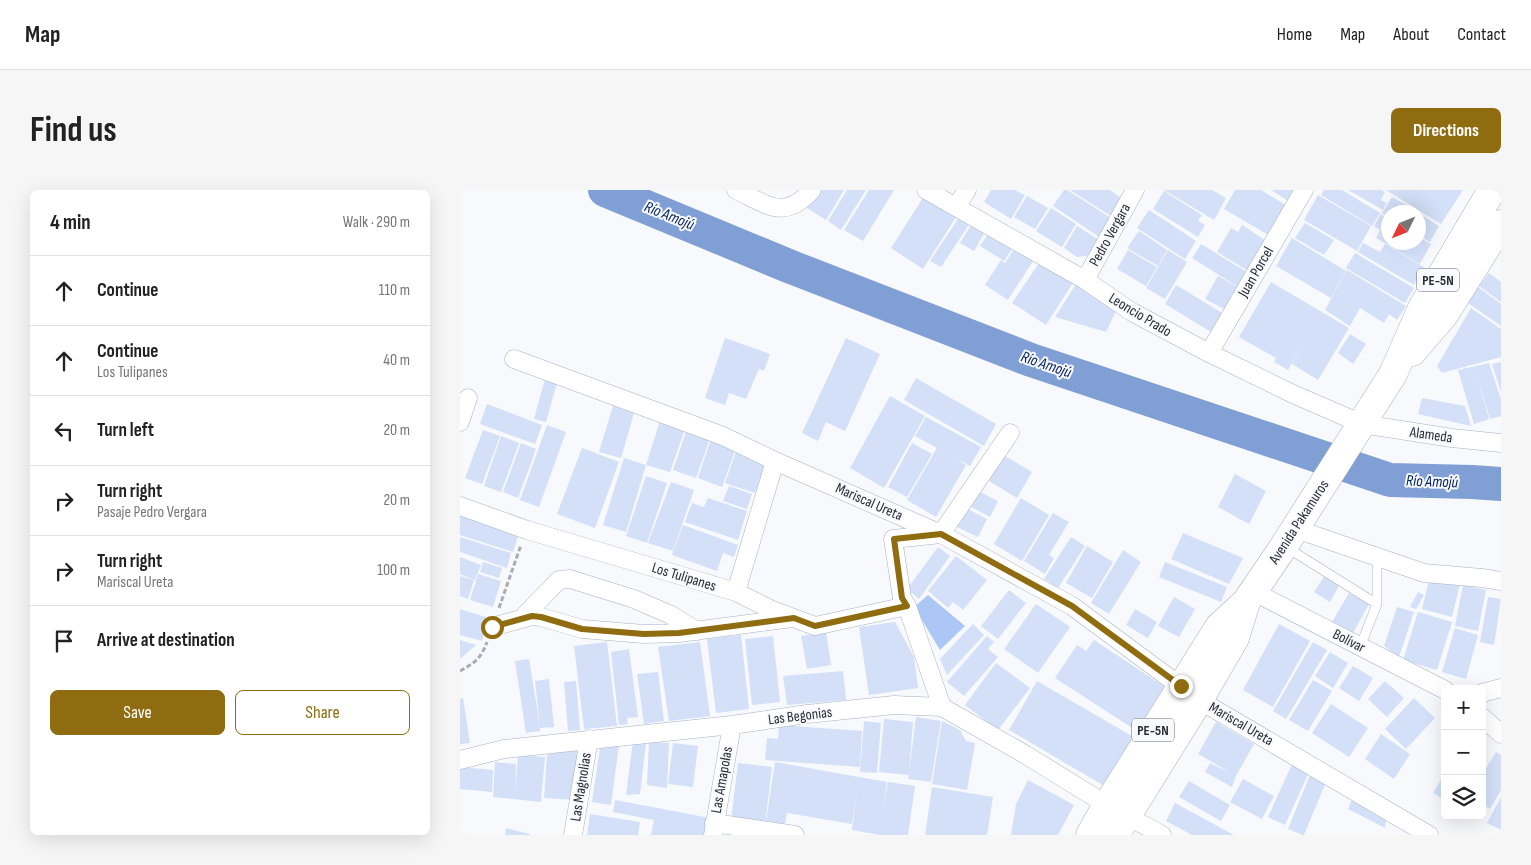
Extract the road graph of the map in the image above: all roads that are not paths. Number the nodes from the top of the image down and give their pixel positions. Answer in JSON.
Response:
{"nodes":[{"id":1,"x":736,"y":190,"type":"edge"},
{"id":2,"x":812,"y":190,"type":"edge"},
{"id":3,"x":926,"y":190,"type":"edge"},
{"id":4,"x":967,"y":190,"type":"edge"},
{"id":5,"x":1136,"y":190,"type":"edge"},
{"id":6,"x":1304,"y":190,"type":"edge"},
{"id":7,"x":1492,"y":190,"type":"edge"},
{"id":8,"x":956,"y":208,"type":"junction"},
{"id":9,"x":1501,"y":224,"type":"edge"},
{"id":10,"x":1085,"y":280,"type":"junction"},
{"id":11,"x":1209,"y":353,"type":"junction"},
{"id":12,"x":514,"y":359,"type":"dead end"},
{"id":13,"x":1393,"y":374,"type":"junction"},
{"id":14,"x":468,"y":398,"type":"dead end"},
{"id":15,"x":460,"y":422,"type":"edge"},
{"id":16,"x":1356,"y":433,"type":"junction"},
{"id":17,"x":1010,"y":434,"type":"dead end"},
{"id":18,"x":1501,"y":436,"type":"edge"},
{"id":19,"x":1452,"y":438,"type":"junction"},
{"id":20,"x":1501,"y":443,"type":"edge"},
{"id":21,"x":776,"y":461,"type":"junction"},
{"id":22,"x":460,"y":506,"type":"edge"},
{"id":23,"x":1295,"y":529,"type":"junction"},
{"id":24,"x":941,"y":534,"type":"junction"},
{"id":25,"x":1378,"y":558,"type":"junction"},
{"id":26,"x":1501,"y":581,"type":"edge"},
{"id":27,"x":736,"y":592,"type":"junction"},
{"id":28,"x":1250,"y":597,"type":"junction"},
{"id":29,"x":1377,"y":604,"type":"junction"},
{"id":30,"x":907,"y":606,"type":"junction"},
{"id":31,"x":524,"y":616,"type":"junction"},
{"id":32,"x":794,"y":618,"type":"junction"},
{"id":33,"x":492,"y":627,"type":"dead end"},
{"id":34,"x":697,"y":631,"type":"junction"},
{"id":35,"x":1360,"y":647,"type":"junction"},
{"id":36,"x":1441,"y":688,"type":"edge"},
{"id":37,"x":1501,"y":688,"type":"edge"},
{"id":38,"x":1486,"y":692,"type":"edge"},
{"id":39,"x":1190,"y":693,"type":"junction"},
{"id":40,"x":942,"y":707,"type":"junction"},
{"id":41,"x":1486,"y":721,"type":"edge"},
{"id":42,"x":732,"y":725,"type":"junction"},
{"id":43,"x":1501,"y":734,"type":"edge"},
{"id":44,"x":589,"y":739,"type":"junction"},
{"id":45,"x":460,"y":760,"type":"edge"},
{"id":46,"x":1116,"y":816,"type":"edge"},
{"id":47,"x":714,"y":829,"type":"edge"},
{"id":48,"x":573,"y":835,"type":"edge"},
{"id":49,"x":795,"y":835,"type":"edge"},
{"id":50,"x":1090,"y":835,"type":"edge"},
{"id":51,"x":1162,"y":835,"type":"edge"},
{"id":52,"x":1430,"y":835,"type":"edge"}],
"edges":[{"from":1,"to":2,"type":"street"},
{"from":3,"to":8,"type":"street","name":"Leoncio Prado"},
{"from":4,"to":8,"type":"street"},
{"from":5,"to":10,"type":"street","name":"Pedro Vergara"},
{"from":6,"to":11,"type":"street","name":"Juan Porcel"},
{"from":7,"to":13,"type":"highway","number":"PE-5N"},
{"from":8,"to":10,"type":"street","name":"Leoncio Prado"},
{"from":9,"to":13,"type":"highway","number":"PE-5N"},
{"from":10,"to":11,"type":"street","name":"Leoncio Prado"},
{"from":11,"to":16,"type":"street","name":"Leoncio Prado"},
{"from":12,"to":21,"type":"street","name":"Mariscal Ureta"},
{"from":13,"to":16,"type":"highway","number":"PE-5N"},
{"from":14,"to":15,"type":"street"},
{"from":16,"to":19,"type":"street","name":"Alameda"},
{"from":16,"to":23,"type":"highway","name":"Avenida Pakamuros","number":"PE-5N"},
{"from":17,"to":24,"type":"street"},
{"from":18,"to":19,"type":"street"},
{"from":19,"to":20,"type":"street","name":"Alameda"},
{"from":21,"to":24,"type":"street","name":"Mariscal Ureta"},
{"from":21,"to":27,"type":"street"},
{"from":22,"to":27,"type":"street","name":"Los Tulipanes"},
{"from":23,"to":25,"type":"street"},
{"from":23,"to":28,"type":"highway","name":"Avenida Pakamuros","number":"PE-5N"},
{"from":23,"to":29,"type":"lane"},
{"from":24,"to":30,"type":"street"},
{"from":24,"to":39,"type":"street","name":"Mariscal Ureta"},
{"from":25,"to":26,"type":"street"},
{"from":25,"to":29,"type":"lane"},
{"from":27,"to":32,"type":"street","name":"Los Tulipanes"},
{"from":28,"to":35,"type":"street","name":"Bolívar"},
{"from":28,"to":39,"type":"highway","name":"Avenida Pakamuros","number":"PE-5N"},
{"from":29,"to":35,"type":"lane"},
{"from":30,"to":32,"type":"street","name":"Los Tulipanes"},
{"from":30,"to":40,"type":"street"},
{"from":31,"to":33,"type":"street"},
{"from":31,"to":34,"type":"street"},
{"from":31,"to":34,"type":"street"},
{"from":32,"to":34,"type":"street"},
{"from":35,"to":36,"type":"street","name":"Bolívar"},
{"from":37,"to":38,"type":"street"},
{"from":39,"to":46,"type":"highway","name":"Avenida Pakamuros","number":"PE-5N"},
{"from":39,"to":52,"type":"street","name":"Mariscal Ureta"},
{"from":40,"to":42,"type":"street","name":"Las Begonias"},
{"from":40,"to":46,"type":"street","name":"Las Begonias"},
{"from":41,"to":43,"type":"street"},
{"from":42,"to":44,"type":"street","name":"Las Begonias"},
{"from":42,"to":47,"type":"street","name":"Las Amapolas"},
{"from":44,"to":45,"type":"street","name":"Las Begonias"},
{"from":44,"to":48,"type":"street","name":"Las Magnolias"},
{"from":46,"to":50,"type":"highway","name":"Avenida Pakamuros","number":"PE-5N"},
{"from":46,"to":51,"type":"street","name":"Las Begonias"},
{"from":47,"to":49,"type":"street"}]}
